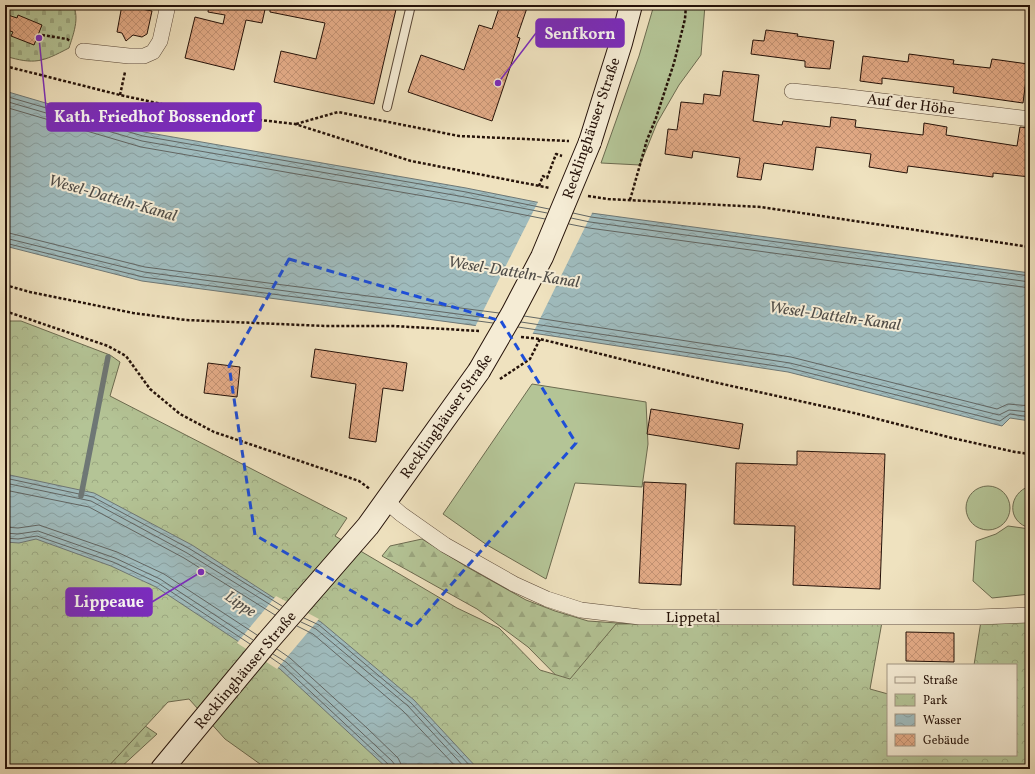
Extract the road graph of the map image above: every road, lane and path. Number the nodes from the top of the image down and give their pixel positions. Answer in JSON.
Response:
{"nodes":[{"id":1,"x":168,"y":5,"type":"edge"},
{"id":2,"x":411,"y":5,"type":"edge"},
{"id":3,"x":631,"y":5,"type":"edge"},
{"id":4,"x":686,"y":5,"type":"edge"},
{"id":5,"x":42,"y":35,"type":"dead end"},
{"id":6,"x":83,"y":51,"type":"joint"},
{"id":7,"x":129,"y":56,"type":"junction"},
{"id":8,"x":5,"y":66,"type":"edge"},
{"id":9,"x":792,"y":91,"type":"dead end"},
{"id":10,"x":120,"y":95,"type":"junction"},
{"id":11,"x":387,"y":107,"type":"dead end"},
{"id":12,"x":1030,"y":119,"type":"edge"},
{"id":13,"x":295,"y":124,"type":"junction"},
{"id":14,"x":590,"y":142,"type":"junction"},
{"id":15,"x":556,"y":154,"type":"dead end"},
{"id":16,"x":539,"y":186,"type":"junction"},
{"id":17,"x":555,"y":189,"type":"dead end"},
{"id":18,"x":585,"y":195,"type":"dead end"},
{"id":19,"x":630,"y":200,"type":"junction"},
{"id":20,"x":1030,"y":247,"type":"edge"},
{"id":21,"x":5,"y":285,"type":"edge"},
{"id":22,"x":5,"y":311,"type":"edge"},
{"id":23,"x":480,"y":331,"type":"dead end"},
{"id":24,"x":517,"y":336,"type":"dead end"},
{"id":25,"x":540,"y":339,"type":"junction"},
{"id":26,"x":500,"y":379,"type":"dead end"},
{"id":27,"x":1030,"y":454,"type":"edge"},
{"id":28,"x":386,"y":501,"type":"junction"},
{"id":29,"x":1030,"y":615,"type":"edge"},
{"id":30,"x":162,"y":769,"type":"edge"}],
"edges":[{"from":1,"to":7,"type":"street"},
{"from":2,"to":11,"type":"lane"},
{"from":3,"to":14,"type":"main road","name":"Recklinghäuser Straße"},
{"from":4,"to":19,"type":"path"},
{"from":5,"to":6,"type":"path"},
{"from":6,"to":7,"type":"street"},
{"from":7,"to":10,"type":"path"},
{"from":8,"to":10,"type":"path"},
{"from":9,"to":12,"type":"street","name":"Auf der Höhe"},
{"from":10,"to":13,"type":"path"},
{"from":13,"to":14,"type":"path"},
{"from":13,"to":16,"type":"path"},
{"from":14,"to":28,"type":"main road","name":"Recklinghäuser Straße","bridge":true},
{"from":15,"to":16,"type":"path"},
{"from":16,"to":17,"type":"path"},
{"from":18,"to":19,"type":"path"},
{"from":19,"to":20,"type":"path"},
{"from":21,"to":23,"type":"path"},
{"from":22,"to":28,"type":"path"},
{"from":24,"to":25,"type":"path"},
{"from":25,"to":26,"type":"path"},
{"from":25,"to":27,"type":"path"},
{"from":28,"to":29,"type":"street","name":"Lippetal"},
{"from":28,"to":30,"type":"main road","name":"Recklinghäuser Straße"}]}
